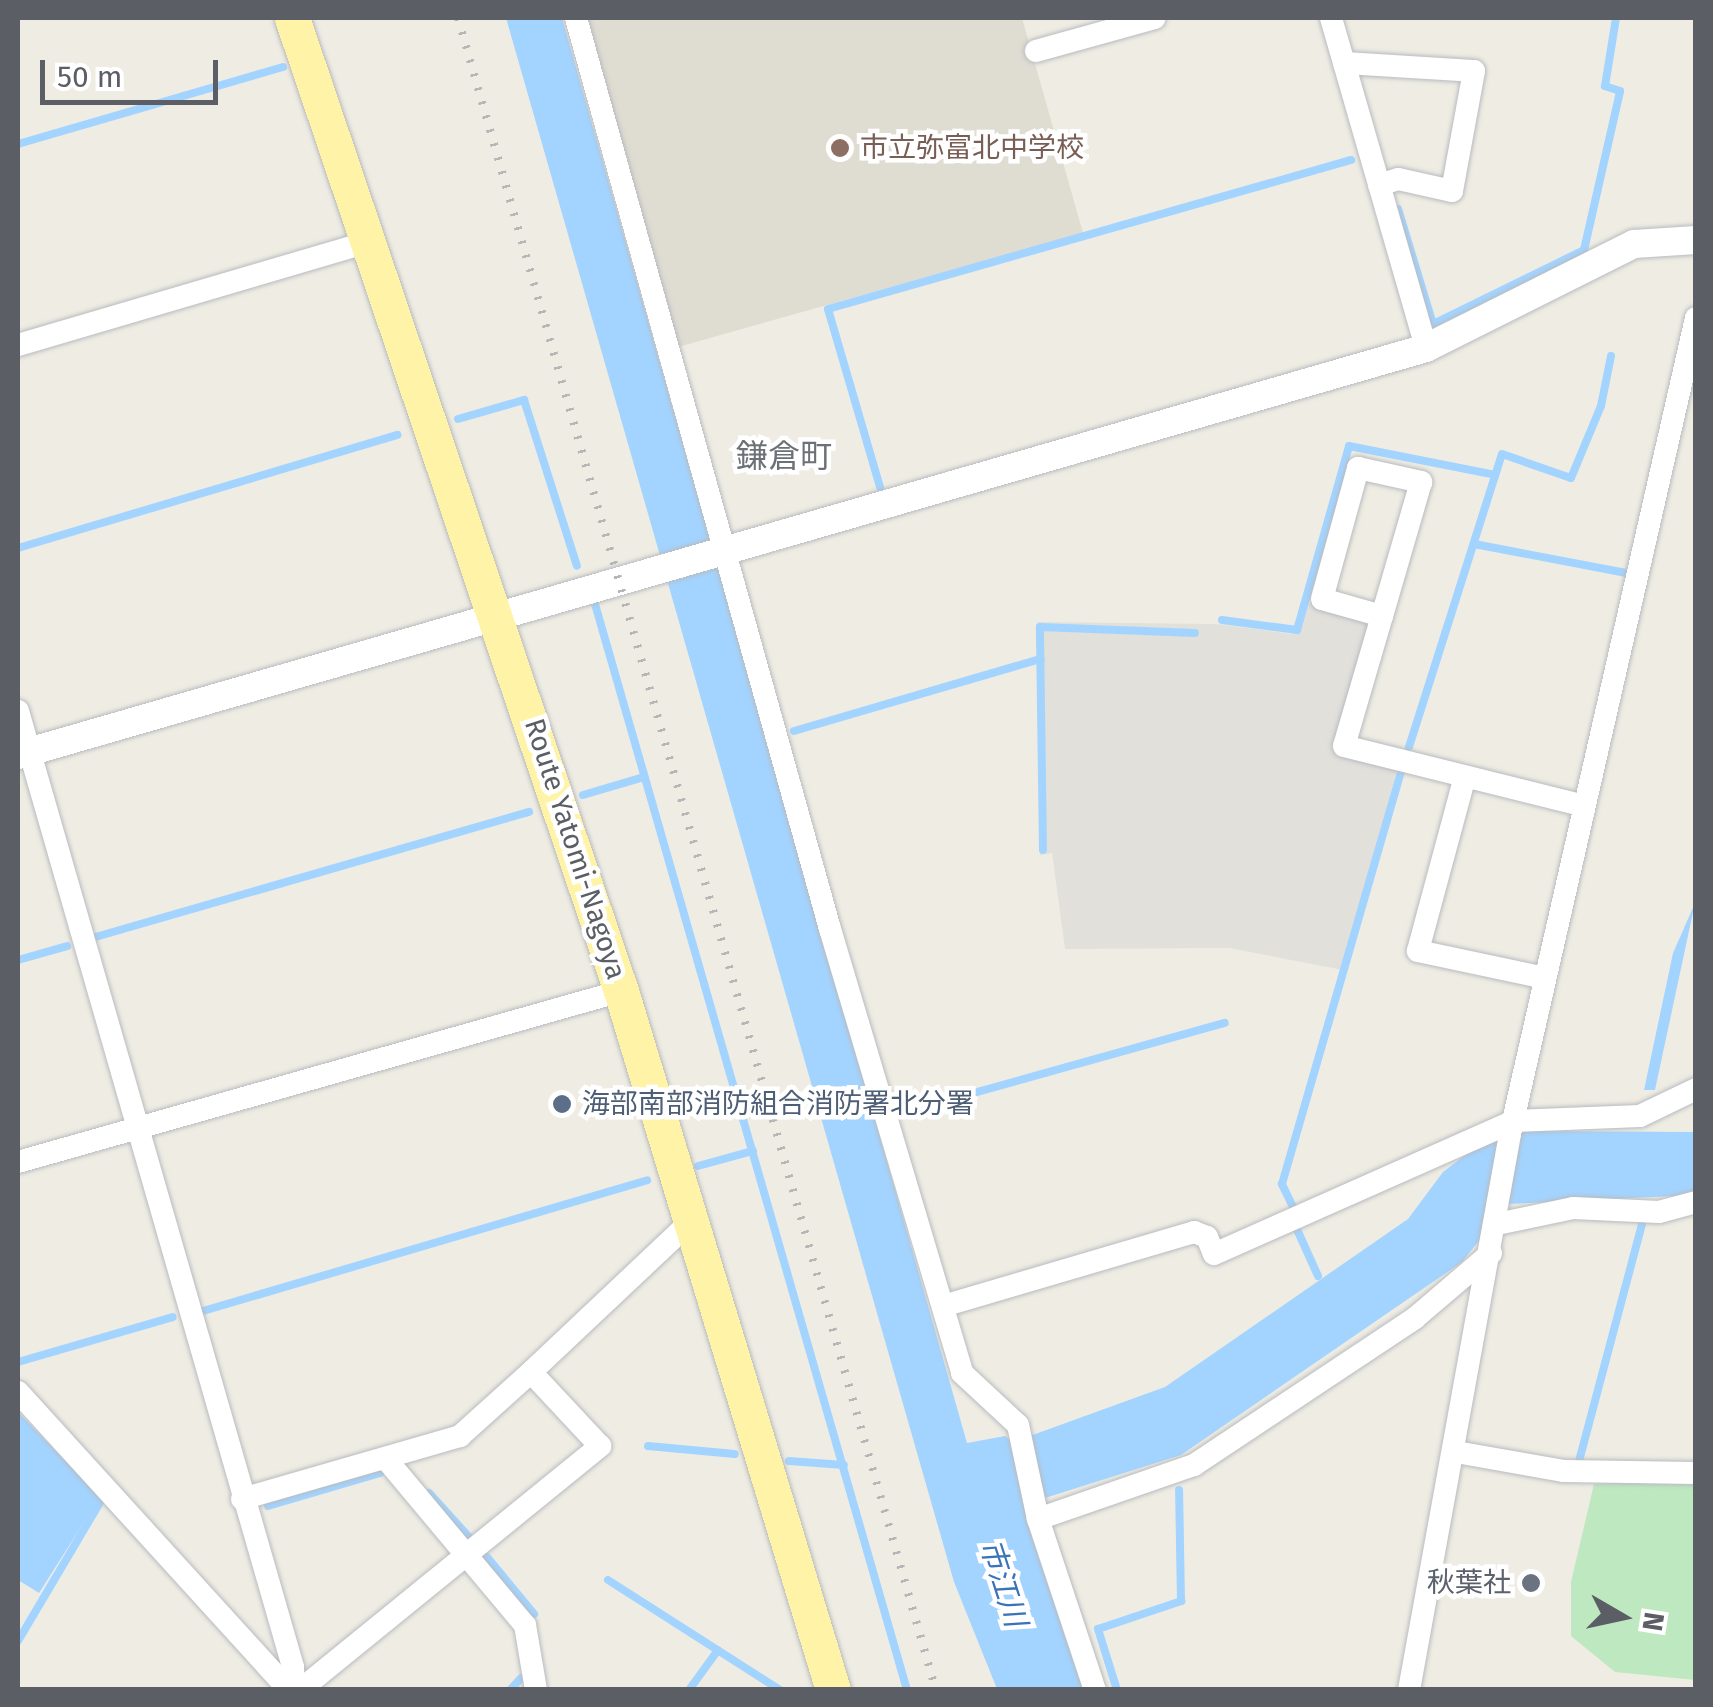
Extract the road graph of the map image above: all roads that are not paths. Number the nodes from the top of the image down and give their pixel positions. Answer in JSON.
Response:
{"nodes":[{"id":1,"x":292,"y":18,"type":"edge"},
{"id":2,"x":576,"y":18,"type":"edge"},
{"id":3,"x":1155,"y":18,"type":"edge"},
{"id":4,"x":1331,"y":18,"type":"edge"},
{"id":5,"x":1036,"y":51,"type":"dead end"},
{"id":6,"x":1344,"y":63,"type":"junction"},
{"id":7,"x":1379,"y":185,"type":"junction"},
{"id":8,"x":1696,"y":240,"type":"edge"},
{"id":9,"x":364,"y":243,"type":"junction"},
{"id":10,"x":1696,"y":318,"type":"edge"},
{"id":11,"x":18,"y":344,"type":"edge"},
{"id":12,"x":1426,"y":348,"type":"junction"},
{"id":13,"x":720,"y":550,"type":"junction"},
{"id":14,"x":498,"y":614,"type":"junction"},
{"id":15,"x":1382,"y":616,"type":"junction"},
{"id":16,"x":18,"y":711,"type":"edge"},
{"id":17,"x":23,"y":754,"type":"edge"},
{"id":18,"x":1464,"y":780,"type":"junction"},
{"id":19,"x":1584,"y":806,"type":"junction"},
{"id":20,"x":1545,"y":978,"type":"junction"},
{"id":21,"x":621,"y":991,"type":"junction"},
{"id":22,"x":1696,"y":1090,"type":"edge"},
{"id":23,"x":134,"y":1126,"type":"junction"},
{"id":24,"x":1512,"y":1128,"type":"junction"},
{"id":25,"x":18,"y":1162,"type":"edge"},
{"id":26,"x":1696,"y":1202,"type":"edge"},
{"id":27,"x":690,"y":1221,"type":"junction"},
{"id":28,"x":1497,"y":1224,"type":"junction"},
{"id":29,"x":1491,"y":1254,"type":"junction"},
{"id":30,"x":943,"y":1306,"type":"junction"},
{"id":31,"x":531,"y":1372,"type":"junction"},
{"id":32,"x":18,"y":1392,"type":"edge"},
{"id":33,"x":1456,"y":1452,"type":"junction"},
{"id":34,"x":386,"y":1459,"type":"junction"},
{"id":35,"x":1696,"y":1473,"type":"edge"},
{"id":36,"x":242,"y":1498,"type":"junction"},
{"id":37,"x":1038,"y":1519,"type":"junction"},
{"id":38,"x":464,"y":1558,"type":"junction"},
{"id":39,"x":294,"y":1690,"type":"edge"},
{"id":40,"x":536,"y":1690,"type":"edge"},
{"id":41,"x":833,"y":1690,"type":"edge"},
{"id":42,"x":1096,"y":1690,"type":"edge"},
{"id":43,"x":1409,"y":1690,"type":"edge"}],
"edges":[{"from":1,"to":9,"type":"main road","name":"Route Yatomi-Nagoya"},
{"from":2,"to":13,"type":"street"},
{"from":3,"to":5,"type":"street"},
{"from":4,"to":6,"type":"street"},
{"from":6,"to":7,"type":"street"},
{"from":6,"to":7,"type":"street"},
{"from":7,"to":12,"type":"street"},
{"from":8,"to":12,"type":"street"},
{"from":9,"to":11,"type":"street"},
{"from":9,"to":14,"type":"main road","name":"Route Yatomi-Nagoya"},
{"from":10,"to":19,"type":"street"},
{"from":12,"to":13,"type":"street"},
{"from":13,"to":14,"type":"street"},
{"from":13,"to":30,"type":"street"},
{"from":14,"to":17,"type":"street"},
{"from":14,"to":21,"type":"main road","name":"Route Yatomi-Nagoya"},
{"from":15,"to":15,"type":"street"},
{"from":15,"to":18,"type":"street"},
{"from":16,"to":17,"type":"street"},
{"from":17,"to":23,"type":"street"},
{"from":18,"to":19,"type":"street"},
{"from":18,"to":20,"type":"street"},
{"from":19,"to":20,"type":"street"},
{"from":20,"to":24,"type":"street"},
{"from":21,"to":23,"type":"street"},
{"from":21,"to":27,"type":"main road","name":"Route Yatomi-Nagoya"},
{"from":22,"to":24,"type":"street"},
{"from":23,"to":25,"type":"street"},
{"from":23,"to":36,"type":"street"},
{"from":24,"to":28,"type":"street"},
{"from":24,"to":30,"type":"street"},
{"from":26,"to":28,"type":"street"},
{"from":27,"to":31,"type":"street"},
{"from":27,"to":41,"type":"main road","name":"Route Yatomi-Nagoya"},
{"from":28,"to":29,"type":"street"},
{"from":29,"to":33,"type":"street"},
{"from":29,"to":37,"type":"street"},
{"from":30,"to":37,"type":"street"},
{"from":31,"to":34,"type":"street"},
{"from":31,"to":38,"type":"street"},
{"from":32,"to":39,"type":"street"},
{"from":33,"to":35,"type":"street"},
{"from":33,"to":43,"type":"street"},
{"from":34,"to":36,"type":"street"},
{"from":34,"to":38,"type":"street"},
{"from":36,"to":39,"type":"street"},
{"from":37,"to":42,"type":"street"},
{"from":38,"to":39,"type":"street"},
{"from":38,"to":40,"type":"street"}]}
